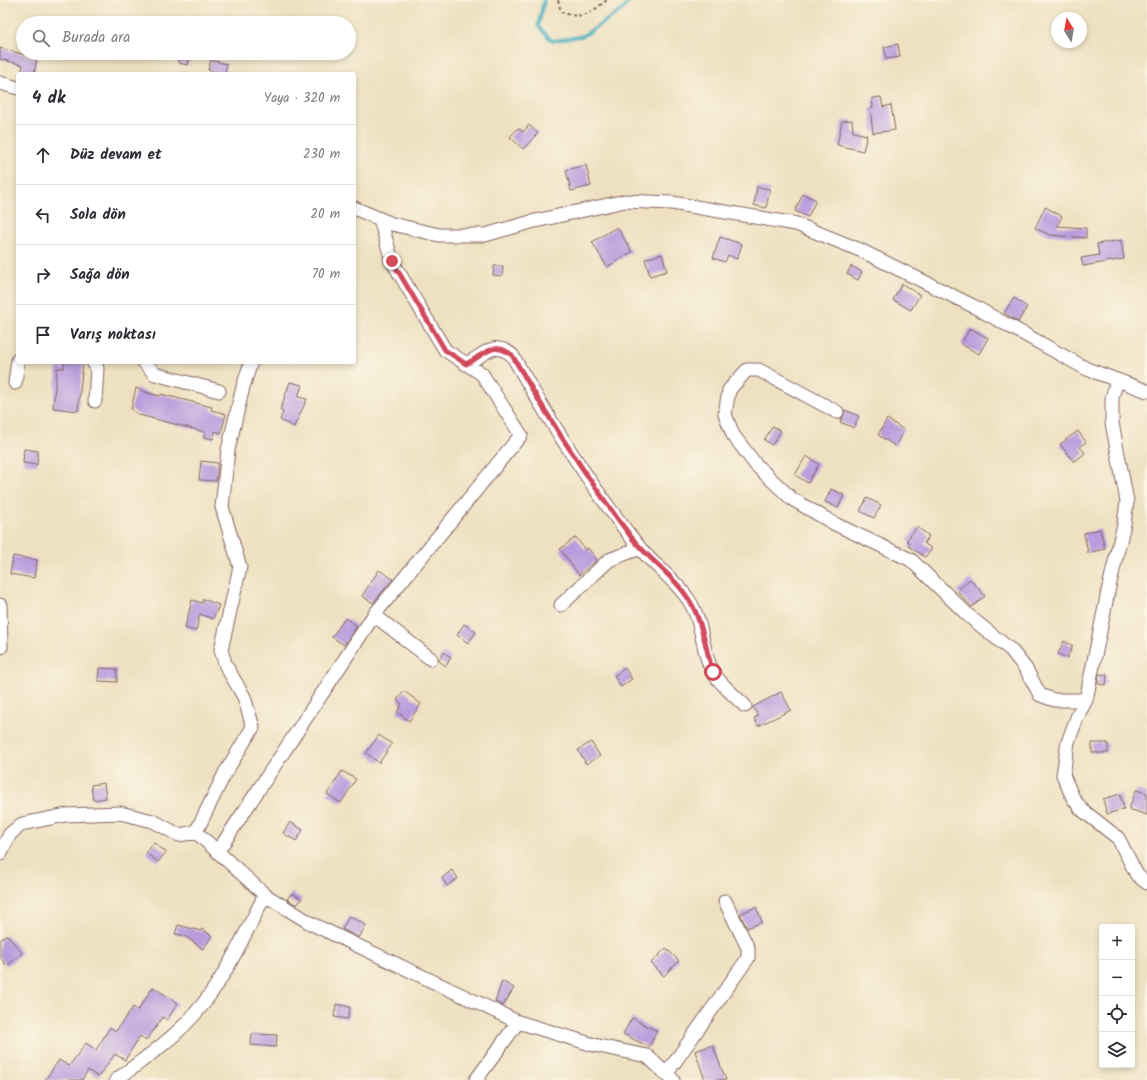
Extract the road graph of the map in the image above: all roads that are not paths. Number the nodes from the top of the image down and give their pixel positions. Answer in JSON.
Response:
{"nodes":[{"id":1,"x":0,"y":83,"type":"edge"},
{"id":2,"x":16,"y":87,"type":"edge"},
{"id":3,"x":356,"y":209,"type":"edge"},
{"id":4,"x":380,"y":219,"type":"junction"},
{"id":5,"x":17,"y":364,"type":"edge"},
{"id":6,"x":94,"y":364,"type":"edge"},
{"id":7,"x":146,"y":364,"type":"edge"},
{"id":8,"x":251,"y":364,"type":"edge"},
{"id":9,"x":466,"y":364,"type":"junction"},
{"id":10,"x":1117,"y":380,"type":"junction"},
{"id":11,"x":15,"y":383,"type":"dead end"},
{"id":12,"x":219,"y":391,"type":"dead end"},
{"id":13,"x":1147,"y":391,"type":"edge"},
{"id":14,"x":95,"y":401,"type":"dead end"},
{"id":15,"x":837,"y":412,"type":"dead end"},
{"id":16,"x":640,"y":548,"type":"junction"},
{"id":17,"x":0,"y":605,"type":"edge"},
{"id":18,"x":561,"y":605,"type":"dead end"},
{"id":19,"x":374,"y":615,"type":"junction"},
{"id":20,"x":2,"y":647,"type":"dead end"},
{"id":21,"x":431,"y":659,"type":"dead end"},
{"id":22,"x":1086,"y":700,"type":"junction"},
{"id":23,"x":745,"y":706,"type":"dead end"},
{"id":24,"x":196,"y":832,"type":"junction"},
{"id":25,"x":5,"y":833,"type":"edge"},
{"id":26,"x":218,"y":851,"type":"junction"},
{"id":27,"x":0,"y":854,"type":"edge"},
{"id":28,"x":1147,"y":882,"type":"edge"},
{"id":29,"x":265,"y":895,"type":"junction"},
{"id":30,"x":725,"y":901,"type":"dead end"},
{"id":31,"x":518,"y":1022,"type":"junction"},
{"id":32,"x":670,"y":1076,"type":"edge"},
{"id":33,"x":116,"y":1080,"type":"edge"},
{"id":34,"x":476,"y":1080,"type":"edge"}],
"edges":[{"from":1,"to":2,"type":"street"},
{"from":3,"to":4,"type":"street"},
{"from":4,"to":9,"type":"street"},
{"from":4,"to":10,"type":"street"},
{"from":5,"to":11,"type":"street"},
{"from":6,"to":14,"type":"street"},
{"from":7,"to":12,"type":"street"},
{"from":8,"to":24,"type":"street"},
{"from":9,"to":16,"type":"street"},
{"from":9,"to":19,"type":"street"},
{"from":10,"to":13,"type":"street"},
{"from":10,"to":22,"type":"street"},
{"from":15,"to":22,"type":"street"},
{"from":16,"to":18,"type":"street"},
{"from":16,"to":23,"type":"street"},
{"from":17,"to":20,"type":"street"},
{"from":19,"to":21,"type":"street"},
{"from":19,"to":26,"type":"street"},
{"from":22,"to":28,"type":"street"},
{"from":24,"to":25,"type":"street"},
{"from":24,"to":26,"type":"street"},
{"from":25,"to":27,"type":"street"},
{"from":26,"to":29,"type":"street"},
{"from":29,"to":31,"type":"street"},
{"from":29,"to":33,"type":"street"},
{"from":30,"to":32,"type":"street"},
{"from":31,"to":32,"type":"street"},
{"from":31,"to":34,"type":"street"}]}
